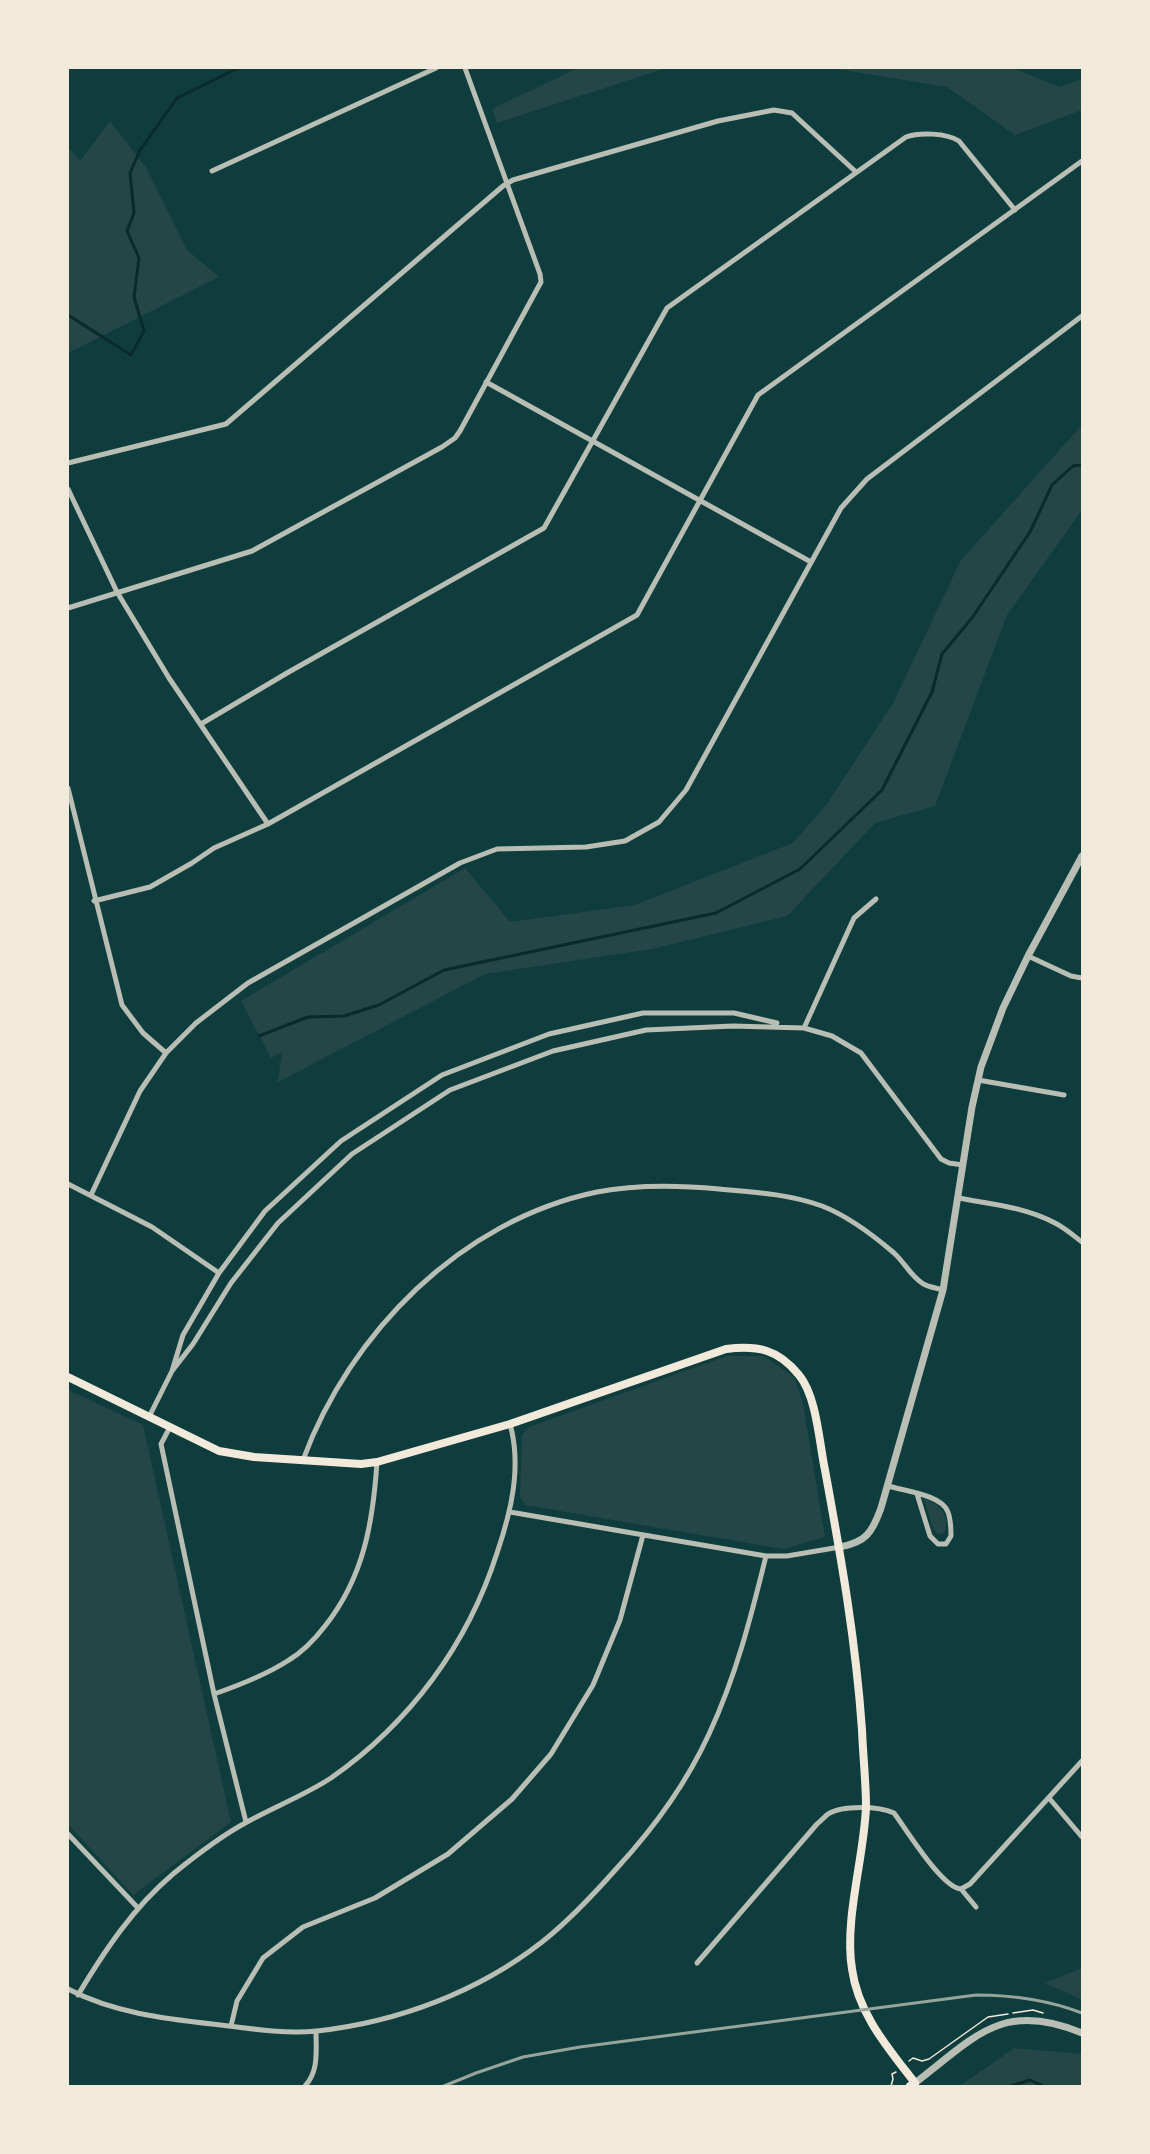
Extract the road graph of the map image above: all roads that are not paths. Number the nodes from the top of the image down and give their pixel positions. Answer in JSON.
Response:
{"nodes":[{"id":1,"x":436,"y":68,"type":"edge"},
{"id":2,"x":465,"y":68,"type":"edge"},
{"id":3,"x":1083,"y":161,"type":"edge"},
{"id":4,"x":212,"y":171,"type":"dead end"},
{"id":5,"x":856,"y":172,"type":"junction"},
{"id":6,"x":507,"y":184,"type":"junction"},
{"id":7,"x":1015,"y":210,"type":"junction"},
{"id":8,"x":1083,"y":316,"type":"edge"},
{"id":9,"x":486,"y":382,"type":"junction"},
{"id":10,"x":594,"y":441,"type":"junction"},
{"id":11,"x":68,"y":463,"type":"edge"},
{"id":12,"x":68,"y":489,"type":"edge"},
{"id":13,"x":701,"y":500,"type":"junction"},
{"id":14,"x":811,"y":562,"type":"junction"},
{"id":15,"x":117,"y":592,"type":"junction"},
{"id":16,"x":68,"y":608,"type":"edge"},
{"id":17,"x":201,"y":724,"type":"junction"},
{"id":18,"x":68,"y":788,"type":"edge"},
{"id":19,"x":268,"y":824,"type":"junction"},
{"id":20,"x":1083,"y":856,"type":"edge"},
{"id":21,"x":876,"y":899,"type":"dead end"},
{"id":22,"x":94,"y":901,"type":"junction"},
{"id":23,"x":1028,"y":956,"type":"junction"},
{"id":24,"x":1083,"y":978,"type":"edge"},
{"id":25,"x":787,"y":1026,"type":"junction"},
{"id":26,"x":804,"y":1028,"type":"junction"},
{"id":27,"x":166,"y":1053,"type":"junction"},
{"id":28,"x":978,"y":1080,"type":"junction"},
{"id":29,"x":1064,"y":1095,"type":"dead end"},
{"id":30,"x":963,"y":1165,"type":"junction"},
{"id":31,"x":68,"y":1184,"type":"edge"},
{"id":32,"x":91,"y":1195,"type":"junction"},
{"id":33,"x":958,"y":1198,"type":"junction"},
{"id":34,"x":1083,"y":1242,"type":"edge"},
{"id":35,"x":219,"y":1273,"type":"junction"},
{"id":36,"x":943,"y":1290,"type":"junction"},
{"id":37,"x":172,"y":1371,"type":"junction"},
{"id":38,"x":68,"y":1377,"type":"edge"},
{"id":39,"x":149,"y":1417,"type":"junction"},
{"id":40,"x":510,"y":1424,"type":"junction"},
{"id":41,"x":170,"y":1427,"type":"junction"},
{"id":42,"x":303,"y":1460,"type":"junction"},
{"id":43,"x":376,"y":1462,"type":"junction"},
{"id":44,"x":888,"y":1486,"type":"junction"},
{"id":45,"x":917,"y":1494,"type":"junction"},
{"id":46,"x":510,"y":1512,"type":"junction"},
{"id":47,"x":643,"y":1535,"type":"junction"},
{"id":48,"x":840,"y":1547,"type":"junction"},
{"id":49,"x":766,"y":1556,"type":"junction"},
{"id":50,"x":214,"y":1694,"type":"junction"},
{"id":51,"x":1083,"y":1761,"type":"edge"},
{"id":52,"x":1049,"y":1798,"type":"junction"},
{"id":53,"x":866,"y":1808,"type":"junction"},
{"id":54,"x":246,"y":1822,"type":"junction"},
{"id":55,"x":68,"y":1834,"type":"edge"},
{"id":56,"x":1083,"y":1837,"type":"edge"},
{"id":57,"x":961,"y":1889,"type":"junction"},
{"id":58,"x":976,"y":1907,"type":"dead end"},
{"id":59,"x":138,"y":1908,"type":"junction"},
{"id":60,"x":697,"y":1963,"type":"dead end"},
{"id":61,"x":68,"y":1989,"type":"edge"},
{"id":62,"x":78,"y":1995,"type":"junction"},
{"id":63,"x":231,"y":2026,"type":"junction"},
{"id":64,"x":316,"y":2031,"type":"junction"},
{"id":65,"x":1083,"y":2033,"type":"edge"},
{"id":66,"x":913,"y":2085,"type":"edge"},
{"id":67,"x":305,"y":2086,"type":"edge"}],
"edges":[{"from":1,"to":4,"type":"street"},
{"from":2,"to":6,"type":"street"},
{"from":3,"to":7,"type":"street"},
{"from":5,"to":6,"type":"street"},
{"from":5,"to":7,"type":"street"},
{"from":5,"to":10,"type":"street"},
{"from":6,"to":9,"type":"street"},
{"from":6,"to":11,"type":"street"},
{"from":7,"to":13,"type":"street"},
{"from":8,"to":14,"type":"street"},
{"from":9,"to":10,"type":"street"},
{"from":9,"to":15,"type":"street"},
{"from":10,"to":13,"type":"street"},
{"from":10,"to":17,"type":"street"},
{"from":12,"to":15,"type":"street"},
{"from":13,"to":14,"type":"street"},
{"from":13,"to":19,"type":"street"},
{"from":14,"to":27,"type":"street"},
{"from":15,"to":16,"type":"street"},
{"from":15,"to":17,"type":"street"},
{"from":17,"to":19,"type":"street"},
{"from":18,"to":22,"type":"street"},
{"from":19,"to":22,"type":"street"},
{"from":20,"to":23,"type":"street"},
{"from":21,"to":26,"type":"street"},
{"from":22,"to":27,"type":"street"},
{"from":23,"to":24,"type":"street"},
{"from":23,"to":28,"type":"street"},
{"from":25,"to":26,"type":"street"},
{"from":25,"to":35,"type":"street"},
{"from":25,"to":37,"type":"street"},
{"from":26,"to":30,"type":"street"},
{"from":27,"to":32,"type":"street"},
{"from":28,"to":29,"type":"street"},
{"from":28,"to":30,"type":"street"},
{"from":30,"to":33,"type":"street"},
{"from":31,"to":32,"type":"street"},
{"from":32,"to":35,"type":"street"},
{"from":33,"to":34,"type":"street"},
{"from":33,"to":36,"type":"street"},
{"from":35,"to":37,"type":"street"},
{"from":36,"to":42,"type":"street"},
{"from":36,"to":44,"type":"street"},
{"from":37,"to":39,"type":"street"},
{"from":38,"to":39,"type":"main road"},
{"from":39,"to":41,"type":"main road"},
{"from":40,"to":43,"type":"main road"},
{"from":40,"to":46,"type":"street"},
{"from":40,"to":48,"type":"main road"},
{"from":41,"to":42,"type":"main road"},
{"from":41,"to":50,"type":"street"},
{"from":42,"to":43,"type":"main road"},
{"from":43,"to":50,"type":"street"},
{"from":44,"to":45,"type":"street"},
{"from":44,"to":48,"type":"street"},
{"from":45,"to":45,"type":"street"},
{"from":46,"to":47,"type":"street"},
{"from":46,"to":54,"type":"street"},
{"from":47,"to":49,"type":"street"},
{"from":47,"to":63,"type":"street"},
{"from":48,"to":49,"type":"street"},
{"from":48,"to":53,"type":"main road"},
{"from":49,"to":64,"type":"street"},
{"from":50,"to":54,"type":"street"},
{"from":51,"to":52,"type":"street"},
{"from":52,"to":56,"type":"street"},
{"from":52,"to":57,"type":"street"},
{"from":53,"to":57,"type":"street"},
{"from":53,"to":60,"type":"street"},
{"from":53,"to":66,"type":"main road"},
{"from":54,"to":59,"type":"street"},
{"from":55,"to":59,"type":"street"},
{"from":57,"to":58,"type":"street"},
{"from":59,"to":62,"type":"street"},
{"from":61,"to":62,"type":"street"},
{"from":62,"to":63,"type":"street"},
{"from":63,"to":64,"type":"street"},
{"from":64,"to":67,"type":"street"},
{"from":65,"to":66,"type":"street"}]}
